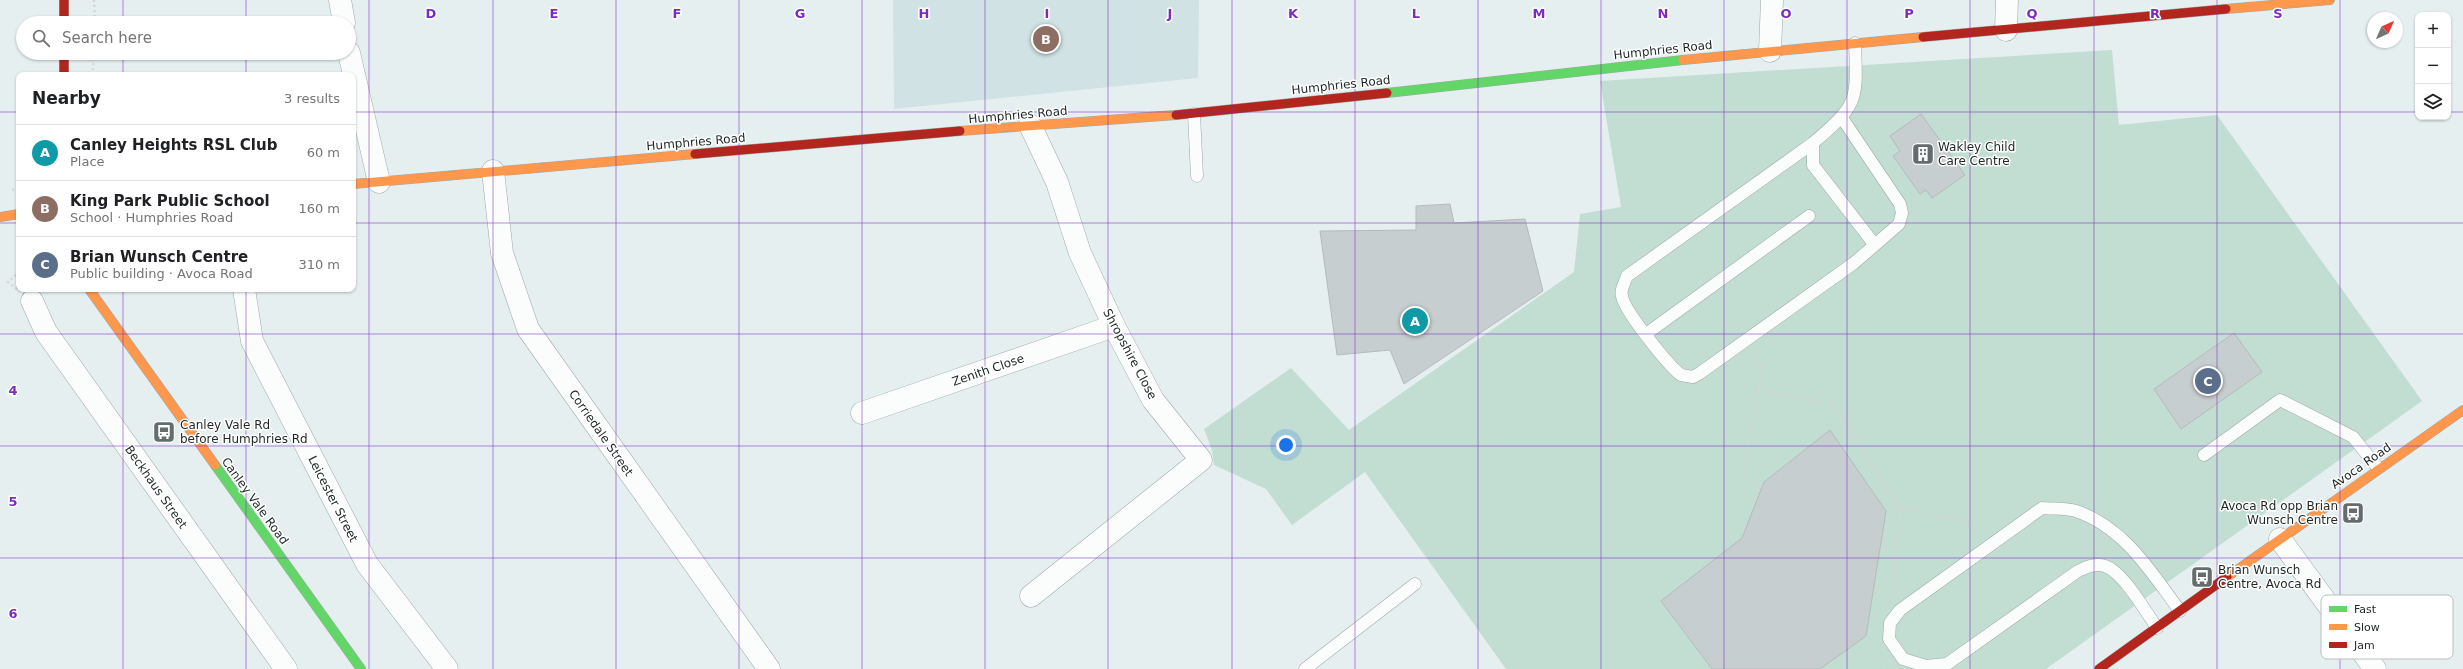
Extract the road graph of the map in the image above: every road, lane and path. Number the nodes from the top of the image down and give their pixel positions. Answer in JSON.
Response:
{"nodes":[{"id":1,"x":64,"y":0,"type":"edge"},
{"id":2,"x":94,"y":0,"type":"edge"},
{"id":3,"x":340,"y":0,"type":"edge"},
{"id":4,"x":1772,"y":0,"type":"edge"},
{"id":5,"x":2007,"y":0,"type":"edge"},
{"id":6,"x":2330,"y":0,"type":"edge"},
{"id":7,"x":64,"y":16,"type":"edge"},
{"id":8,"x":95,"y":16,"type":"edge"},
{"id":9,"x":343,"y":16,"type":"edge"},
{"id":10,"x":2006,"y":30,"type":"junction"},
{"id":11,"x":1855,"y":42,"type":"junction"},
{"id":12,"x":1770,"y":51,"type":"junction"},
{"id":13,"x":64,"y":60,"type":"edge"},
{"id":14,"x":94,"y":60,"type":"edge"},
{"id":15,"x":351,"y":60,"type":"edge"},
{"id":16,"x":64,"y":72,"type":"edge"},
{"id":17,"x":92,"y":72,"type":"edge"},
{"id":18,"x":353,"y":72,"type":"edge"},
{"id":19,"x":356,"y":83,"type":"edge"},
{"id":20,"x":1194,"y":114,"type":"junction"},
{"id":21,"x":1842,"y":118,"type":"junction"},
{"id":22,"x":1030,"y":126,"type":"junction"},
{"id":23,"x":1813,"y":143,"type":"junction"},
{"id":24,"x":493,"y":172,"type":"junction"},
{"id":25,"x":1197,"y":176,"type":"dead end"},
{"id":26,"x":379,"y":182,"type":"junction"},
{"id":27,"x":356,"y":184,"type":"edge"},
{"id":28,"x":16,"y":188,"type":"edge"},
{"id":29,"x":12,"y":190,"type":"dead end"},
{"id":30,"x":16,"y":215,"type":"edge"},
{"id":31,"x":1808,"y":216,"type":"dead end"},
{"id":32,"x":0,"y":218,"type":"edge"},
{"id":33,"x":1874,"y":244,"type":"junction"},
{"id":34,"x":91,"y":292,"type":"edge"},
{"id":35,"x":244,"y":292,"type":"edge"},
{"id":36,"x":32,"y":301,"type":"dead end"},
{"id":37,"x":1114,"y":326,"type":"junction"},
{"id":38,"x":1646,"y":334,"type":"junction"},
{"id":39,"x":1743,"y":342,"type":"junction"},
{"id":40,"x":1758,"y":390,"type":"junction"},
{"id":41,"x":2463,"y":410,"type":"edge"},
{"id":42,"x":862,"y":413,"type":"dead end"},
{"id":43,"x":2204,"y":455,"type":"dead end"},
{"id":44,"x":2378,"y":468,"type":"junction"},
{"id":45,"x":1760,"y":493,"type":"dead end"},
{"id":46,"x":1900,"y":507,"type":"junction"},
{"id":47,"x":2280,"y":539,"type":"junction"},
{"id":48,"x":1986,"y":547,"type":"junction"},
{"id":49,"x":1415,"y":584,"type":"dead end"},
{"id":50,"x":2321,"y":595,"type":"edge"},
{"id":51,"x":1031,"y":596,"type":"dead end"},
{"id":52,"x":2180,"y":611,"type":"junction"},
{"id":53,"x":1890,"y":623,"type":"junction"},
{"id":54,"x":2157,"y":628,"type":"junction"},
{"id":55,"x":2368,"y":659,"type":"edge"},
{"id":56,"x":1320,"y":665,"type":"edge"},
{"id":57,"x":286,"y":669,"type":"edge"},
{"id":58,"x":361,"y":669,"type":"edge"},
{"id":59,"x":447,"y":669,"type":"edge"},
{"id":60,"x":768,"y":669,"type":"edge"},
{"id":61,"x":1305,"y":669,"type":"edge"},
{"id":62,"x":2099,"y":669,"type":"edge"},
{"id":63,"x":2375,"y":669,"type":"edge"}],
"edges":[{"from":1,"to":7,"type":"street"},
{"from":2,"to":8,"type":"path"},
{"from":3,"to":9,"type":"street"},
{"from":4,"to":12,"type":"street"},
{"from":5,"to":10,"type":"street"},
{"from":6,"to":10,"type":"street","name":"Humphries Road"},
{"from":10,"to":11,"type":"street","name":"Humphries Road"},
{"from":11,"to":12,"type":"street","name":"Humphries Road"},
{"from":11,"to":21,"type":"lane"},
{"from":12,"to":20,"type":"street","name":"Humphries Road"},
{"from":13,"to":16,"type":"street"},
{"from":14,"to":17,"type":"path"},
{"from":15,"to":18,"type":"street"},
{"from":19,"to":26,"type":"street"},
{"from":20,"to":22,"type":"street","name":"Humphries Road"},
{"from":20,"to":25,"type":"lane"},
{"from":21,"to":23,"type":"lane"},
{"from":21,"to":33,"type":"lane"},
{"from":22,"to":24,"type":"street","name":"Humphries Road"},
{"from":22,"to":37,"type":"street","name":"Shropshire Close"},
{"from":23,"to":33,"type":"lane"},
{"from":23,"to":38,"type":"lane"},
{"from":24,"to":26,"type":"street","name":"Humphries Road"},
{"from":24,"to":60,"type":"street","name":"Corriedale Street"},
{"from":26,"to":27,"type":"street","name":"Humphries Road"},
{"from":28,"to":29,"type":"path"},
{"from":30,"to":32,"type":"street"},
{"from":31,"to":38,"type":"lane"},
{"from":33,"to":39,"type":"lane"},
{"from":34,"to":58,"type":"street","name":"Canley Vale Road"},
{"from":35,"to":59,"type":"street","name":"Leicester Street"},
{"from":36,"to":57,"type":"street","name":"Beckhaus Street"},
{"from":37,"to":42,"type":"street","name":"Zenith Close"},
{"from":37,"to":51,"type":"street","name":"Shropshire Close"},
{"from":38,"to":39,"type":"lane"},
{"from":39,"to":40,"type":"path"},
{"from":40,"to":45,"type":"path"},
{"from":40,"to":46,"type":"path"},
{"from":41,"to":44,"type":"street","name":"Avoca Road"},
{"from":43,"to":44,"type":"lane"},
{"from":44,"to":47,"type":"street","name":"Avoca Road"},
{"from":46,"to":48,"type":"path"},
{"from":46,"to":53,"type":"path"},
{"from":47,"to":50,"type":"street"},
{"from":47,"to":52,"type":"street","name":"Avoca Road"},
{"from":48,"to":52,"type":"lane"},
{"from":48,"to":53,"type":"lane"},
{"from":49,"to":56,"type":"lane"},
{"from":52,"to":54,"type":"street","name":"Avoca Road"},
{"from":53,"to":54,"type":"lane"},
{"from":54,"to":62,"type":"street","name":"Avoca Road"},
{"from":55,"to":63,"type":"street"},
{"from":56,"to":61,"type":"lane"}]}
